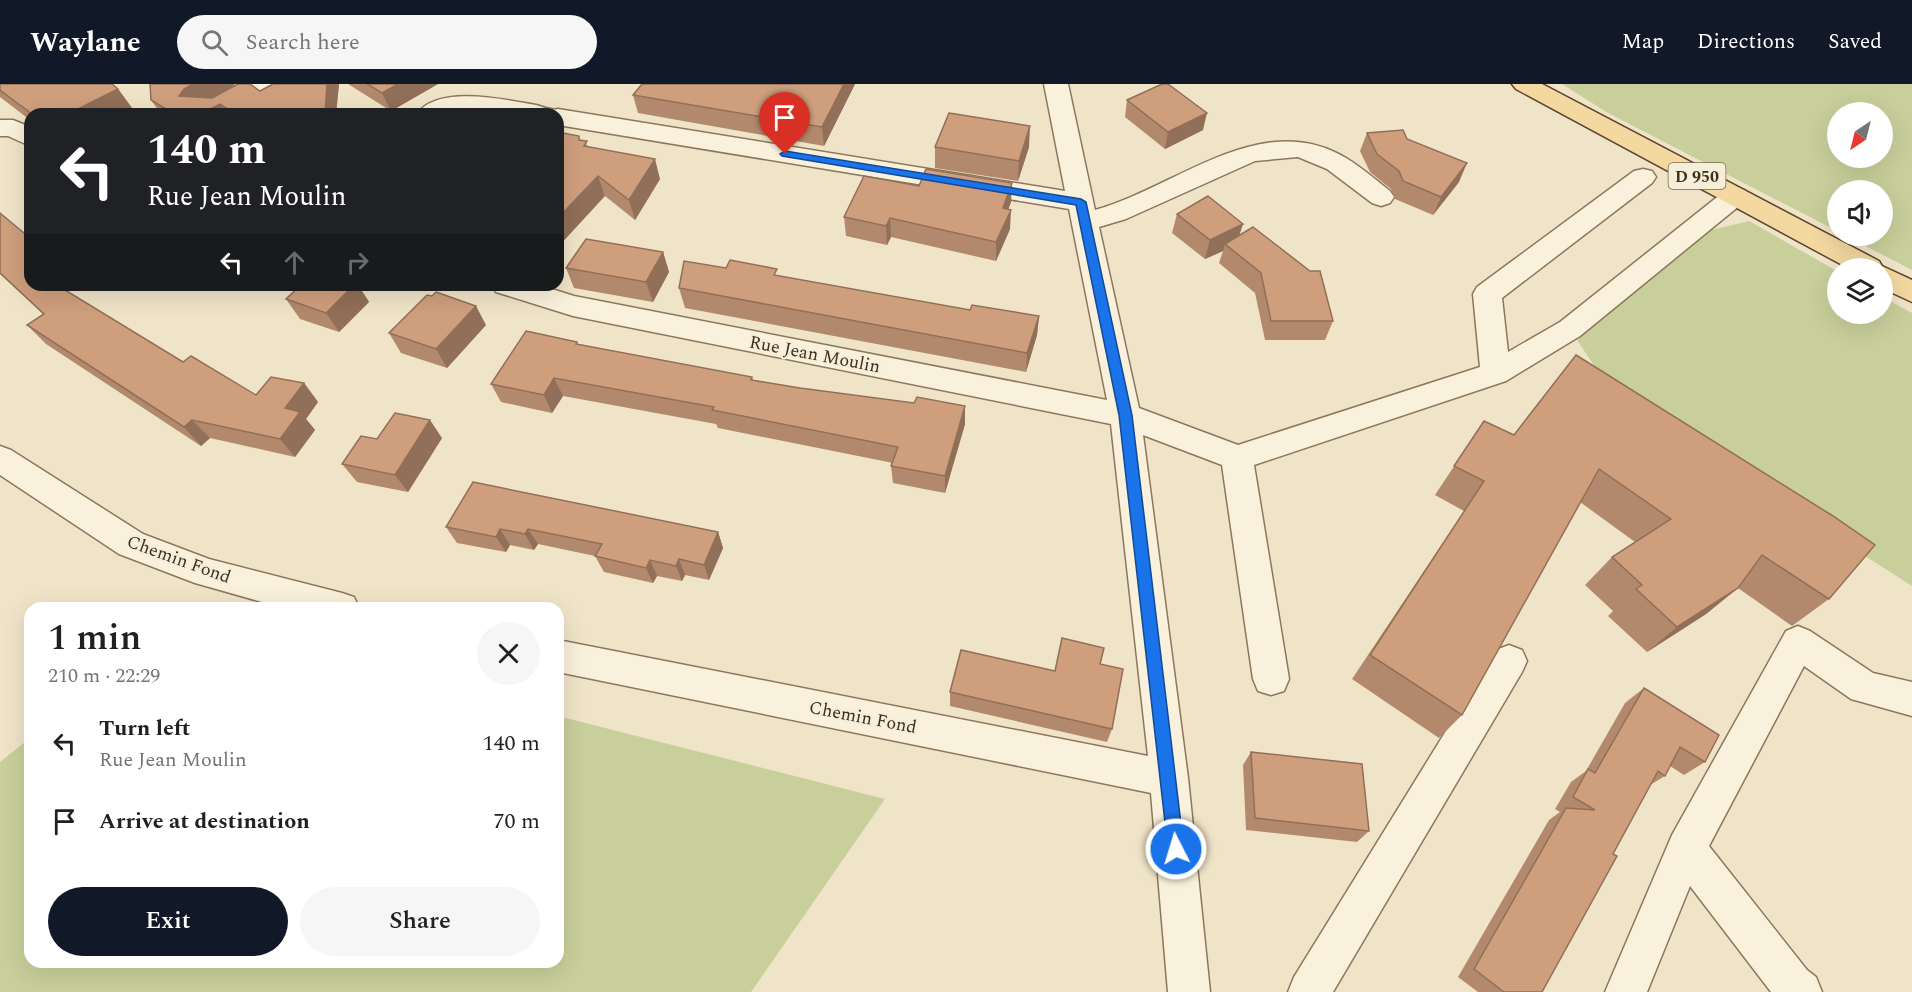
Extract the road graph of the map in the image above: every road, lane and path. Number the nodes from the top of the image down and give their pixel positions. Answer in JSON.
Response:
{"nodes":[{"id":1,"x":260,"y":84,"type":"edge"},
{"id":2,"x":1056,"y":84,"type":"edge"},
{"id":3,"x":1524,"y":84,"type":"edge"},
{"id":4,"x":217,"y":108,"type":"edge"},
{"id":5,"x":442,"y":108,"type":"edge"},
{"id":6,"x":504,"y":108,"type":"edge"},
{"id":7,"x":564,"y":118,"type":"edge"},
{"id":8,"x":0,"y":128,"type":"edge"},
{"id":9,"x":24,"y":134,"type":"edge"},
{"id":10,"x":1643,"y":177,"type":"dead end"},
{"id":11,"x":1735,"y":196,"type":"junction"},
{"id":12,"x":1381,"y":197,"type":"dead end"},
{"id":13,"x":1082,"y":212,"type":"junction"},
{"id":14,"x":1850,"y":258,"type":"edge"},
{"id":15,"x":1893,"y":282,"type":"edge"},
{"id":16,"x":525,"y":291,"type":"edge"},
{"id":17,"x":1912,"y":292,"type":"edge"},
{"id":18,"x":1496,"y":373,"type":"junction"},
{"id":19,"x":1125,"y":415,"type":"junction"},
{"id":20,"x":1237,"y":458,"type":"junction"},
{"id":21,"x":0,"y":459,"type":"edge"},
{"id":22,"x":319,"y":602,"type":"edge"},
{"id":23,"x":564,"y":657,"type":"edge"},
{"id":24,"x":1509,"y":661,"type":"edge"},
{"id":25,"x":1271,"y":680,"type":"dead end"},
{"id":26,"x":1912,"y":699,"type":"edge"},
{"id":27,"x":1169,"y":778,"type":"junction"},
{"id":28,"x":1686,"y":849,"type":"junction"},
{"id":29,"x":1189,"y":992,"type":"edge"},
{"id":30,"x":1309,"y":992,"type":"edge"},
{"id":31,"x":1626,"y":992,"type":"edge"},
{"id":32,"x":1801,"y":992,"type":"edge"}],
"edges":[{"from":1,"to":4,"type":"street"},
{"from":2,"to":13,"type":"street"},
{"from":3,"to":11,"type":"main road","number":"D 950"},
{"from":5,"to":6,"type":"street"},
{"from":7,"to":13,"type":"street"},
{"from":8,"to":9,"type":"street"},
{"from":10,"to":18,"type":"street"},
{"from":11,"to":14,"type":"main road","number":"D 950"},
{"from":11,"to":18,"type":"street"},
{"from":12,"to":13,"type":"street"},
{"from":13,"to":19,"type":"street"},
{"from":15,"to":17,"type":"main road"},
{"from":16,"to":19,"type":"street","name":"Rue Jean Moulin"},
{"from":18,"to":20,"type":"street"},
{"from":19,"to":20,"type":"street","name":"Rue Jean Moulin"},
{"from":19,"to":27,"type":"street"},
{"from":20,"to":25,"type":"street"},
{"from":21,"to":22,"type":"street","name":"Chemin Fond"},
{"from":23,"to":27,"type":"street","name":"Chemin Fond"},
{"from":24,"to":30,"type":"street"},
{"from":26,"to":28,"type":"street"},
{"from":27,"to":29,"type":"street"},
{"from":28,"to":31,"type":"street"},
{"from":28,"to":32,"type":"street"}]}
